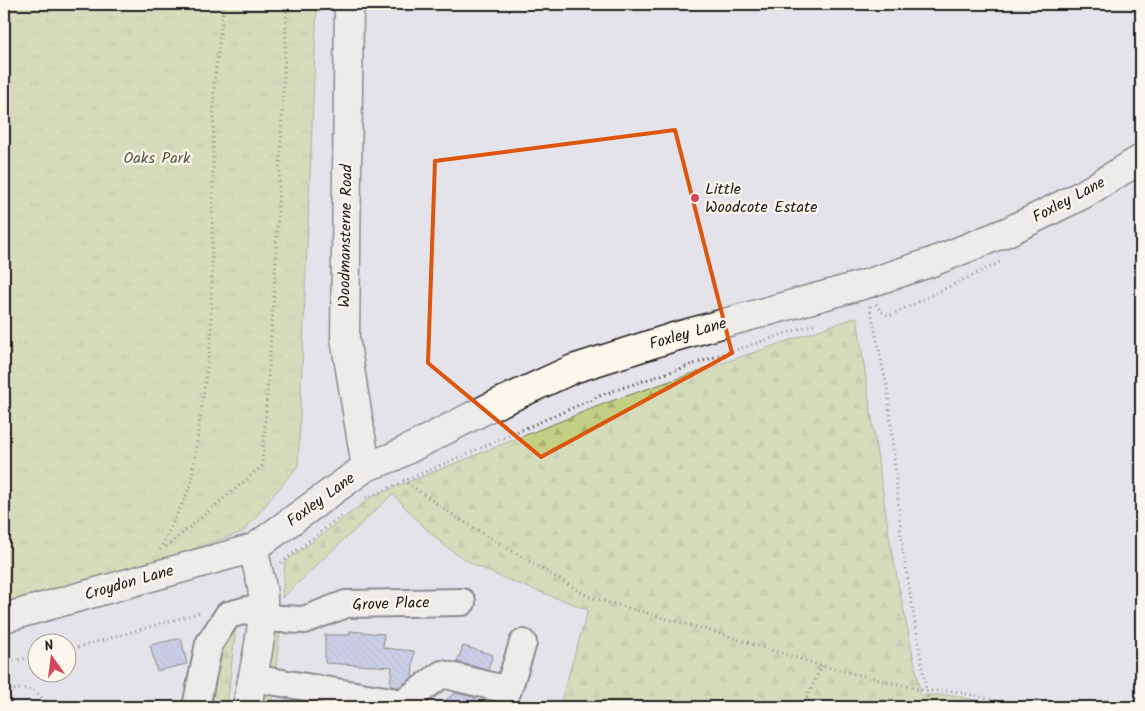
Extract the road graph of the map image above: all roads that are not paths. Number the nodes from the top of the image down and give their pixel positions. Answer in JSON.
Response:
{"nodes":[{"id":1,"x":349,"y":4,"type":"edge"},
{"id":2,"x":1141,"y":159,"type":"edge"},
{"id":3,"x":366,"y":467,"type":"junction"},
{"id":4,"x":254,"y":548,"type":"junction"},
{"id":5,"x":462,"y":602,"type":"dead end"},
{"id":6,"x":262,"y":612,"type":"junction"},
{"id":7,"x":4,"y":618,"type":"edge"},
{"id":8,"x":523,"y":643,"type":"dead end"},
{"id":9,"x":252,"y":678,"type":"junction"},
{"id":10,"x":196,"y":707,"type":"edge"},
{"id":11,"x":247,"y":707,"type":"edge"}],
"edges":[{"from":1,"to":3,"type":"main road","name":"Woodmansterne Road"},
{"from":2,"to":3,"type":"main road","name":"Foxley Lane"},
{"from":3,"to":4,"type":"main road","name":"Foxley Lane"},
{"from":4,"to":6,"type":"main road"},
{"from":4,"to":7,"type":"main road","name":"Croydon Lane"},
{"from":5,"to":6,"type":"street","name":"Grove Place"},
{"from":6,"to":9,"type":"main road"},
{"from":6,"to":10,"type":"street","name":"Grove Place"},
{"from":8,"to":9,"type":"street"},
{"from":9,"to":11,"type":"main road"}]}
